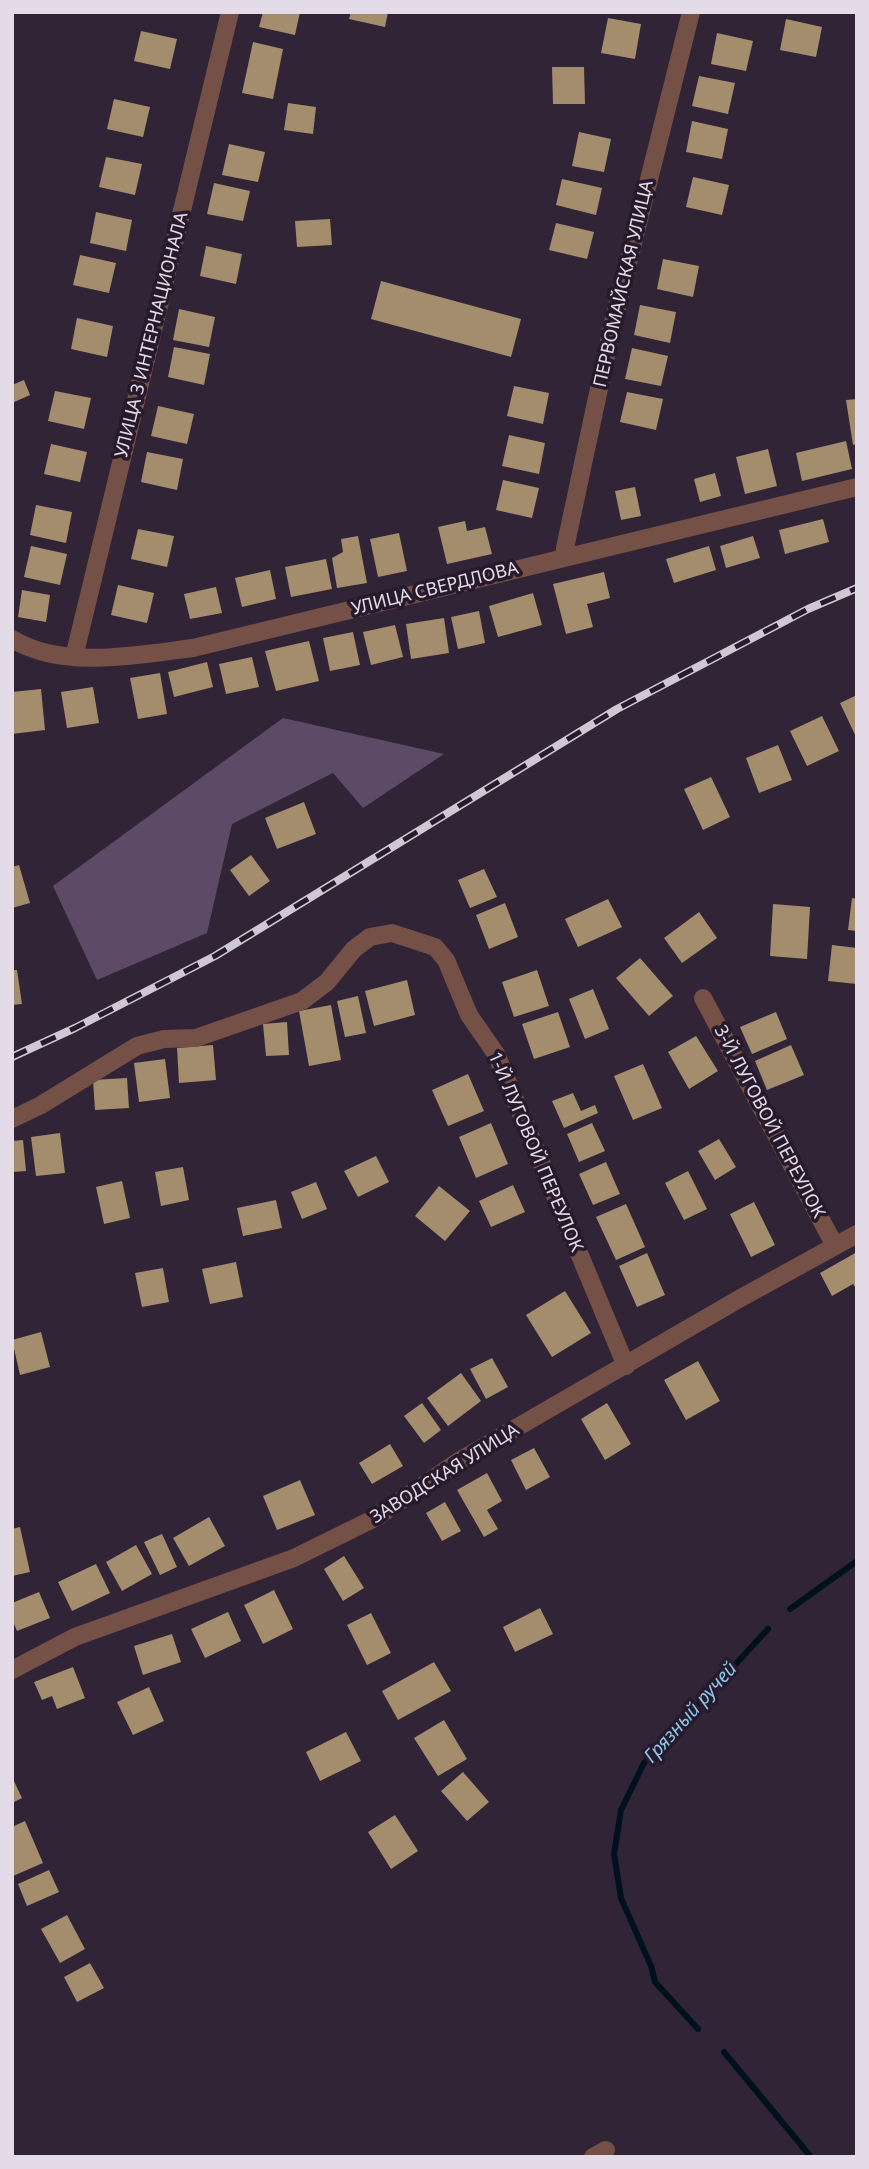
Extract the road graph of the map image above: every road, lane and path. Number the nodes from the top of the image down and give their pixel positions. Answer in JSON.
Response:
{"nodes":[{"id":1,"x":230,"y":12,"type":"edge"},
{"id":2,"x":691,"y":12,"type":"edge"},
{"id":3,"x":857,"y":487,"type":"edge"},
{"id":4,"x":565,"y":557,"type":"junction"},
{"id":5,"x":12,"y":639,"type":"edge"},
{"id":6,"x":74,"y":657,"type":"junction"},
{"id":7,"x":703,"y":998,"type":"dead end"},
{"id":8,"x":12,"y":1119,"type":"edge"},
{"id":9,"x":857,"y":1234,"type":"edge"},
{"id":10,"x":835,"y":1246,"type":"junction"},
{"id":11,"x":626,"y":1366,"type":"junction"},
{"id":12,"x":12,"y":1671,"type":"edge"}],
"edges":[{"from":1,"to":6,"type":"street","name":"УЛИЦА 3 ИНТЕРНАЦИОНАЛА"},
{"from":2,"to":4,"type":"street","name":"ПЕРВОМАЙСКАЯ УЛИЦА"},
{"from":3,"to":4,"type":"street","name":"УЛИЦА СВЕРДЛОВА"},
{"from":4,"to":6,"type":"street","name":"УЛИЦА СВЕРДЛОВА"},
{"from":5,"to":6,"type":"street","name":"УЛИЦА СВЕРДЛОВА"},
{"from":7,"to":10,"type":"street","name":"3-Й ЛУГОВОЙ ПЕРЕУЛОК"},
{"from":8,"to":11,"type":"street","name":"1-Й ЛУГОВОЙ ПЕРЕУЛОК"},
{"from":9,"to":10,"type":"street","name":"ЗАВОДСКАЯ УЛИЦА"},
{"from":10,"to":11,"type":"street","name":"ЗАВОДСКАЯ УЛИЦА"},
{"from":11,"to":12,"type":"street","name":"ЗАВОДСКАЯ УЛИЦА"}]}
